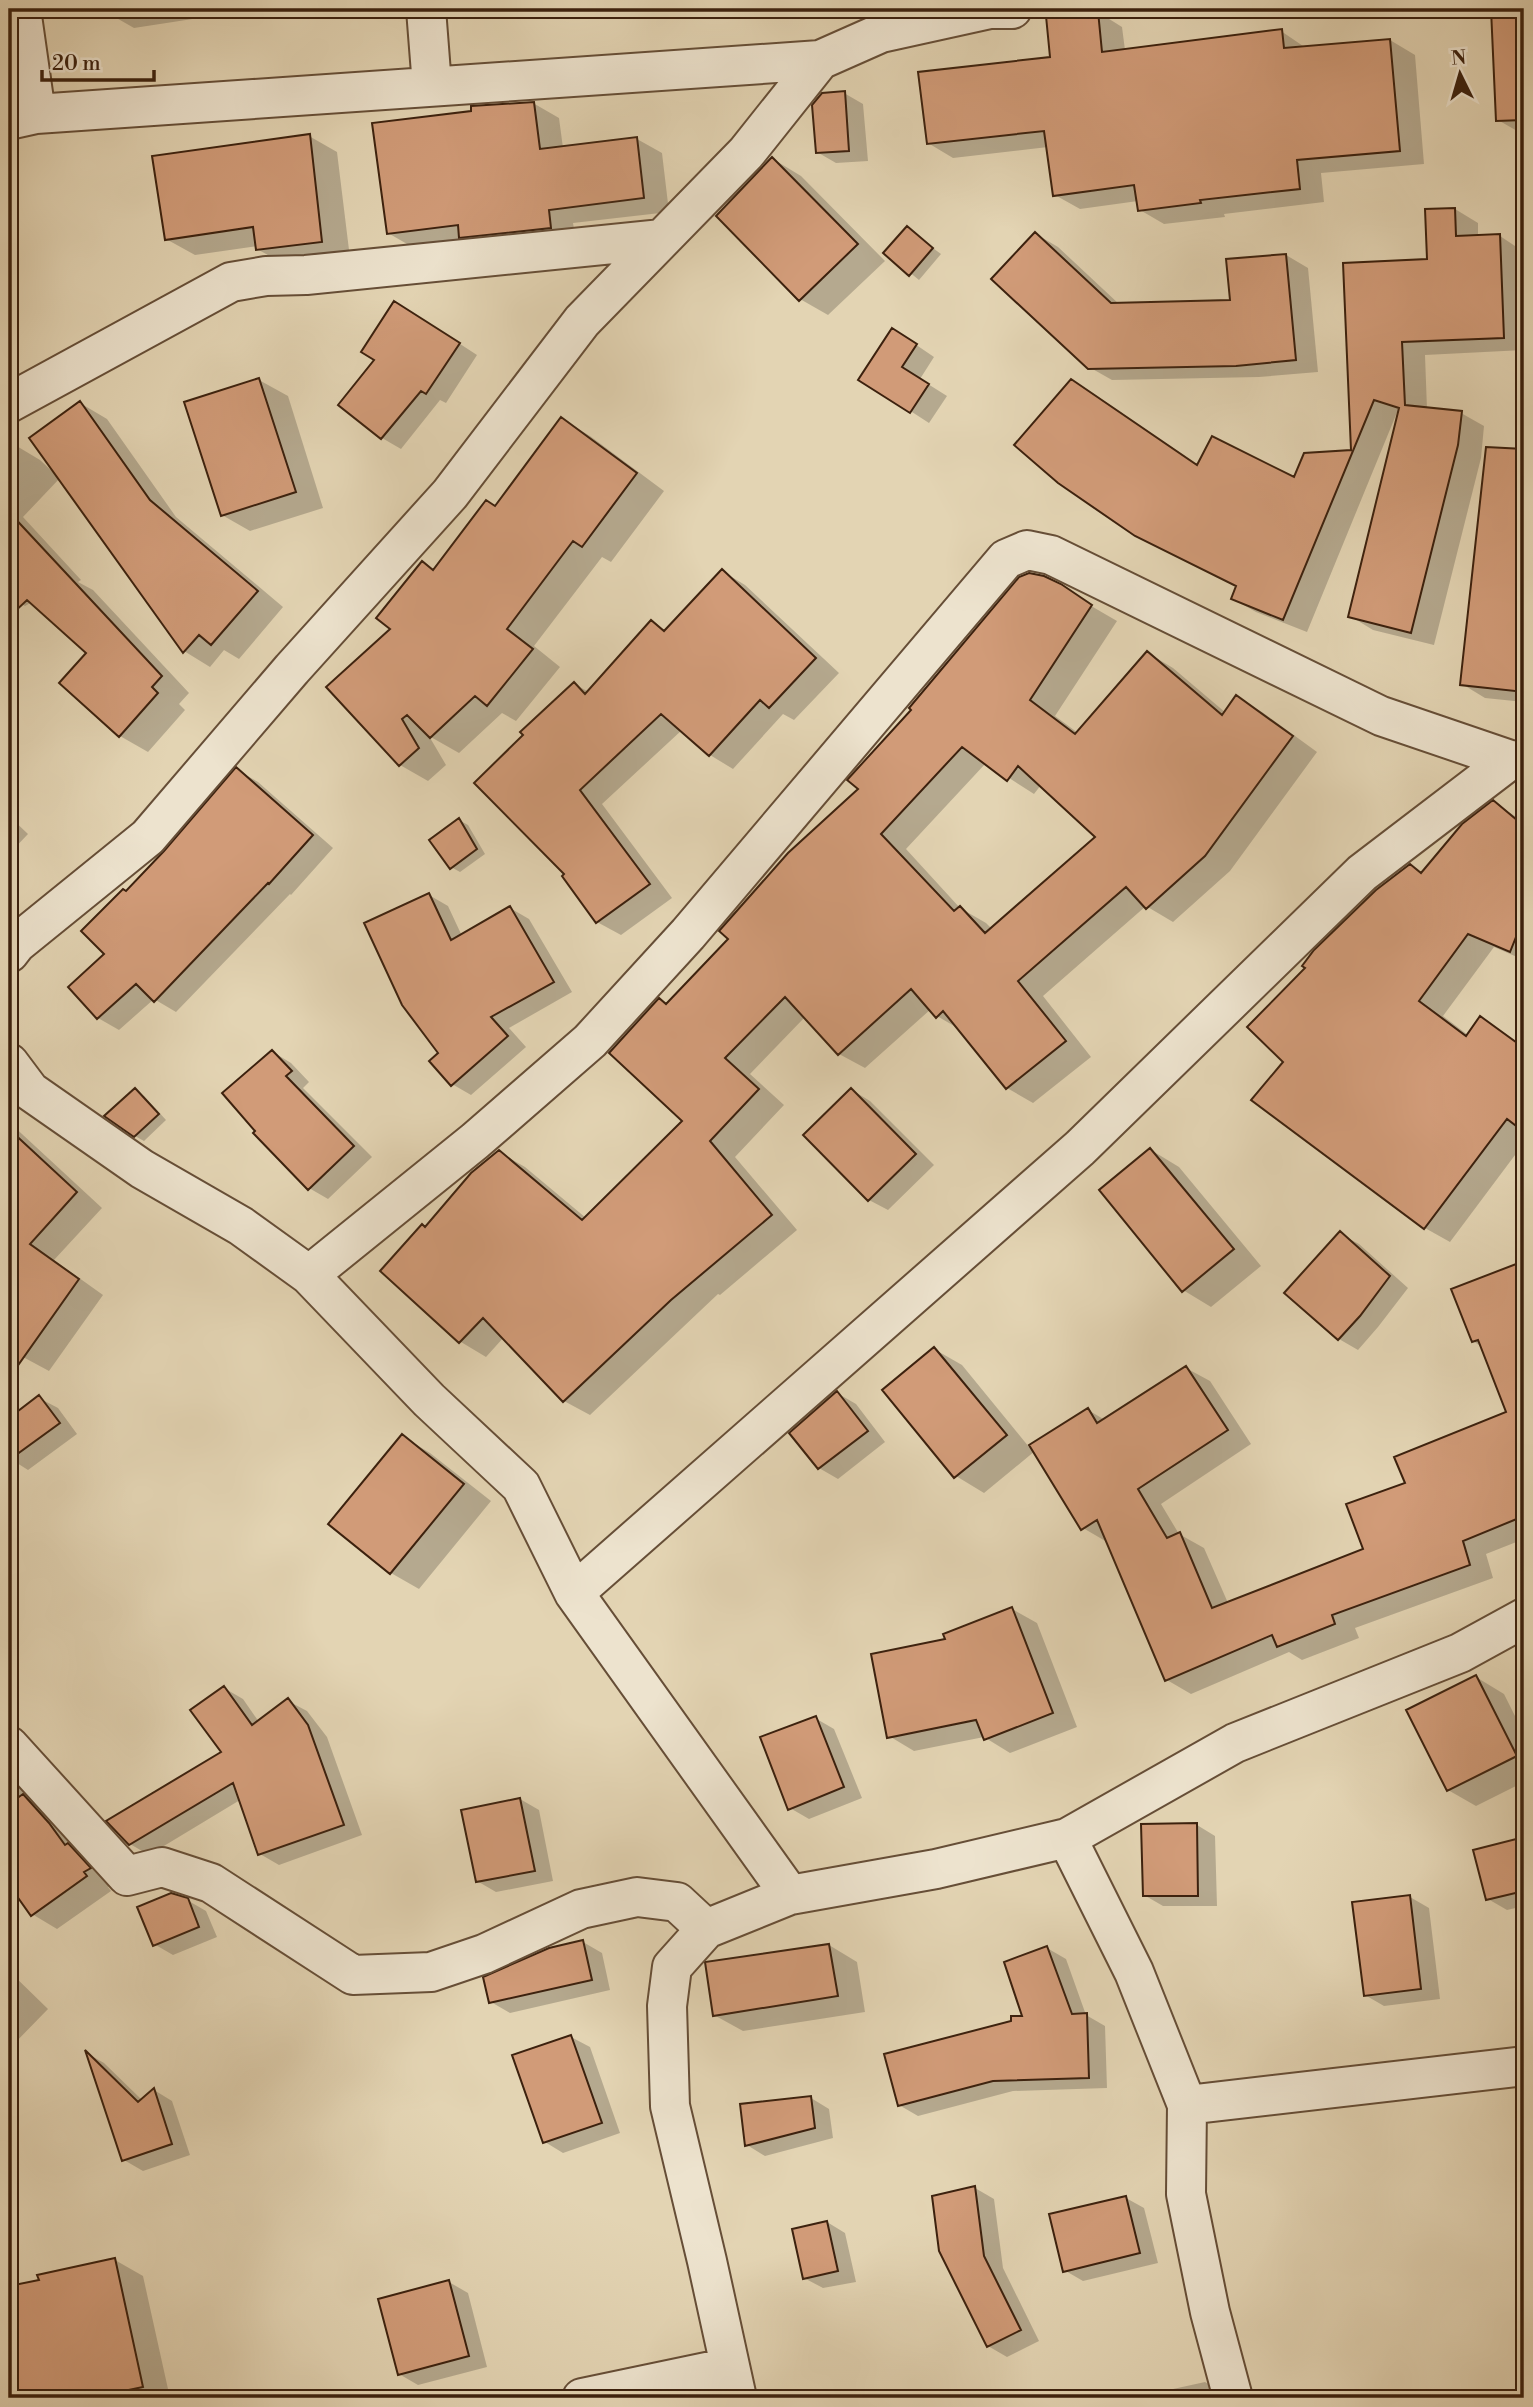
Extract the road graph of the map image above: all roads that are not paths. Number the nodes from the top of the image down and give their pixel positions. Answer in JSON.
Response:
{"nodes":[{"id":1,"x":21,"y":9,"type":"edge"},
{"id":2,"x":426,"y":9,"type":"edge"},
{"id":3,"x":1012,"y":9,"type":"edge"},
{"id":4,"x":820,"y":60,"type":"junction"},
{"id":5,"x":432,"y":86,"type":"junction"},
{"id":6,"x":23,"y":117,"type":"edge"},
{"id":7,"x":662,"y":239,"type":"junction"},
{"id":8,"x":9,"y":403,"type":"edge"},
{"id":9,"x":1517,"y":761,"type":"edge"},
{"id":10,"x":11,"y":945,"type":"edge"},
{"id":11,"x":9,"y":1063,"type":"edge"},
{"id":12,"x":309,"y":1275,"type":"junction"},
{"id":13,"x":574,"y":1593,"type":"junction"},
{"id":14,"x":1524,"y":1618,"type":"edge"},
{"id":15,"x":9,"y":1746,"type":"edge"},
{"id":16,"x":1067,"y":1838,"type":"junction"},
{"id":17,"x":790,"y":1895,"type":"junction"},
{"id":18,"x":706,"y":1929,"type":"junction"},
{"id":19,"x":1524,"y":2066,"type":"edge"},
{"id":20,"x":1187,"y":2105,"type":"junction"},
{"id":21,"x":733,"y":2382,"type":"edge"},
{"id":22,"x":582,"y":2398,"type":"edge"},
{"id":23,"x":1233,"y":2398,"type":"edge"}],
"edges":[{"from":1,"to":6,"type":"street"},
{"from":2,"to":5,"type":"street"},
{"from":3,"to":4,"type":"street"},
{"from":4,"to":5,"type":"street"},
{"from":4,"to":7,"type":"street"},
{"from":5,"to":6,"type":"street"},
{"from":7,"to":8,"type":"street"},
{"from":7,"to":10,"type":"street"},
{"from":9,"to":12,"type":"street"},
{"from":9,"to":13,"type":"street"},
{"from":11,"to":12,"type":"street"},
{"from":12,"to":13,"type":"street"},
{"from":13,"to":17,"type":"street"},
{"from":14,"to":16,"type":"street"},
{"from":15,"to":18,"type":"street"},
{"from":16,"to":17,"type":"street"},
{"from":16,"to":20,"type":"street"},
{"from":17,"to":18,"type":"street"},
{"from":18,"to":21,"type":"street"},
{"from":19,"to":20,"type":"street"},
{"from":20,"to":23,"type":"street"},
{"from":21,"to":22,"type":"street"}]}
